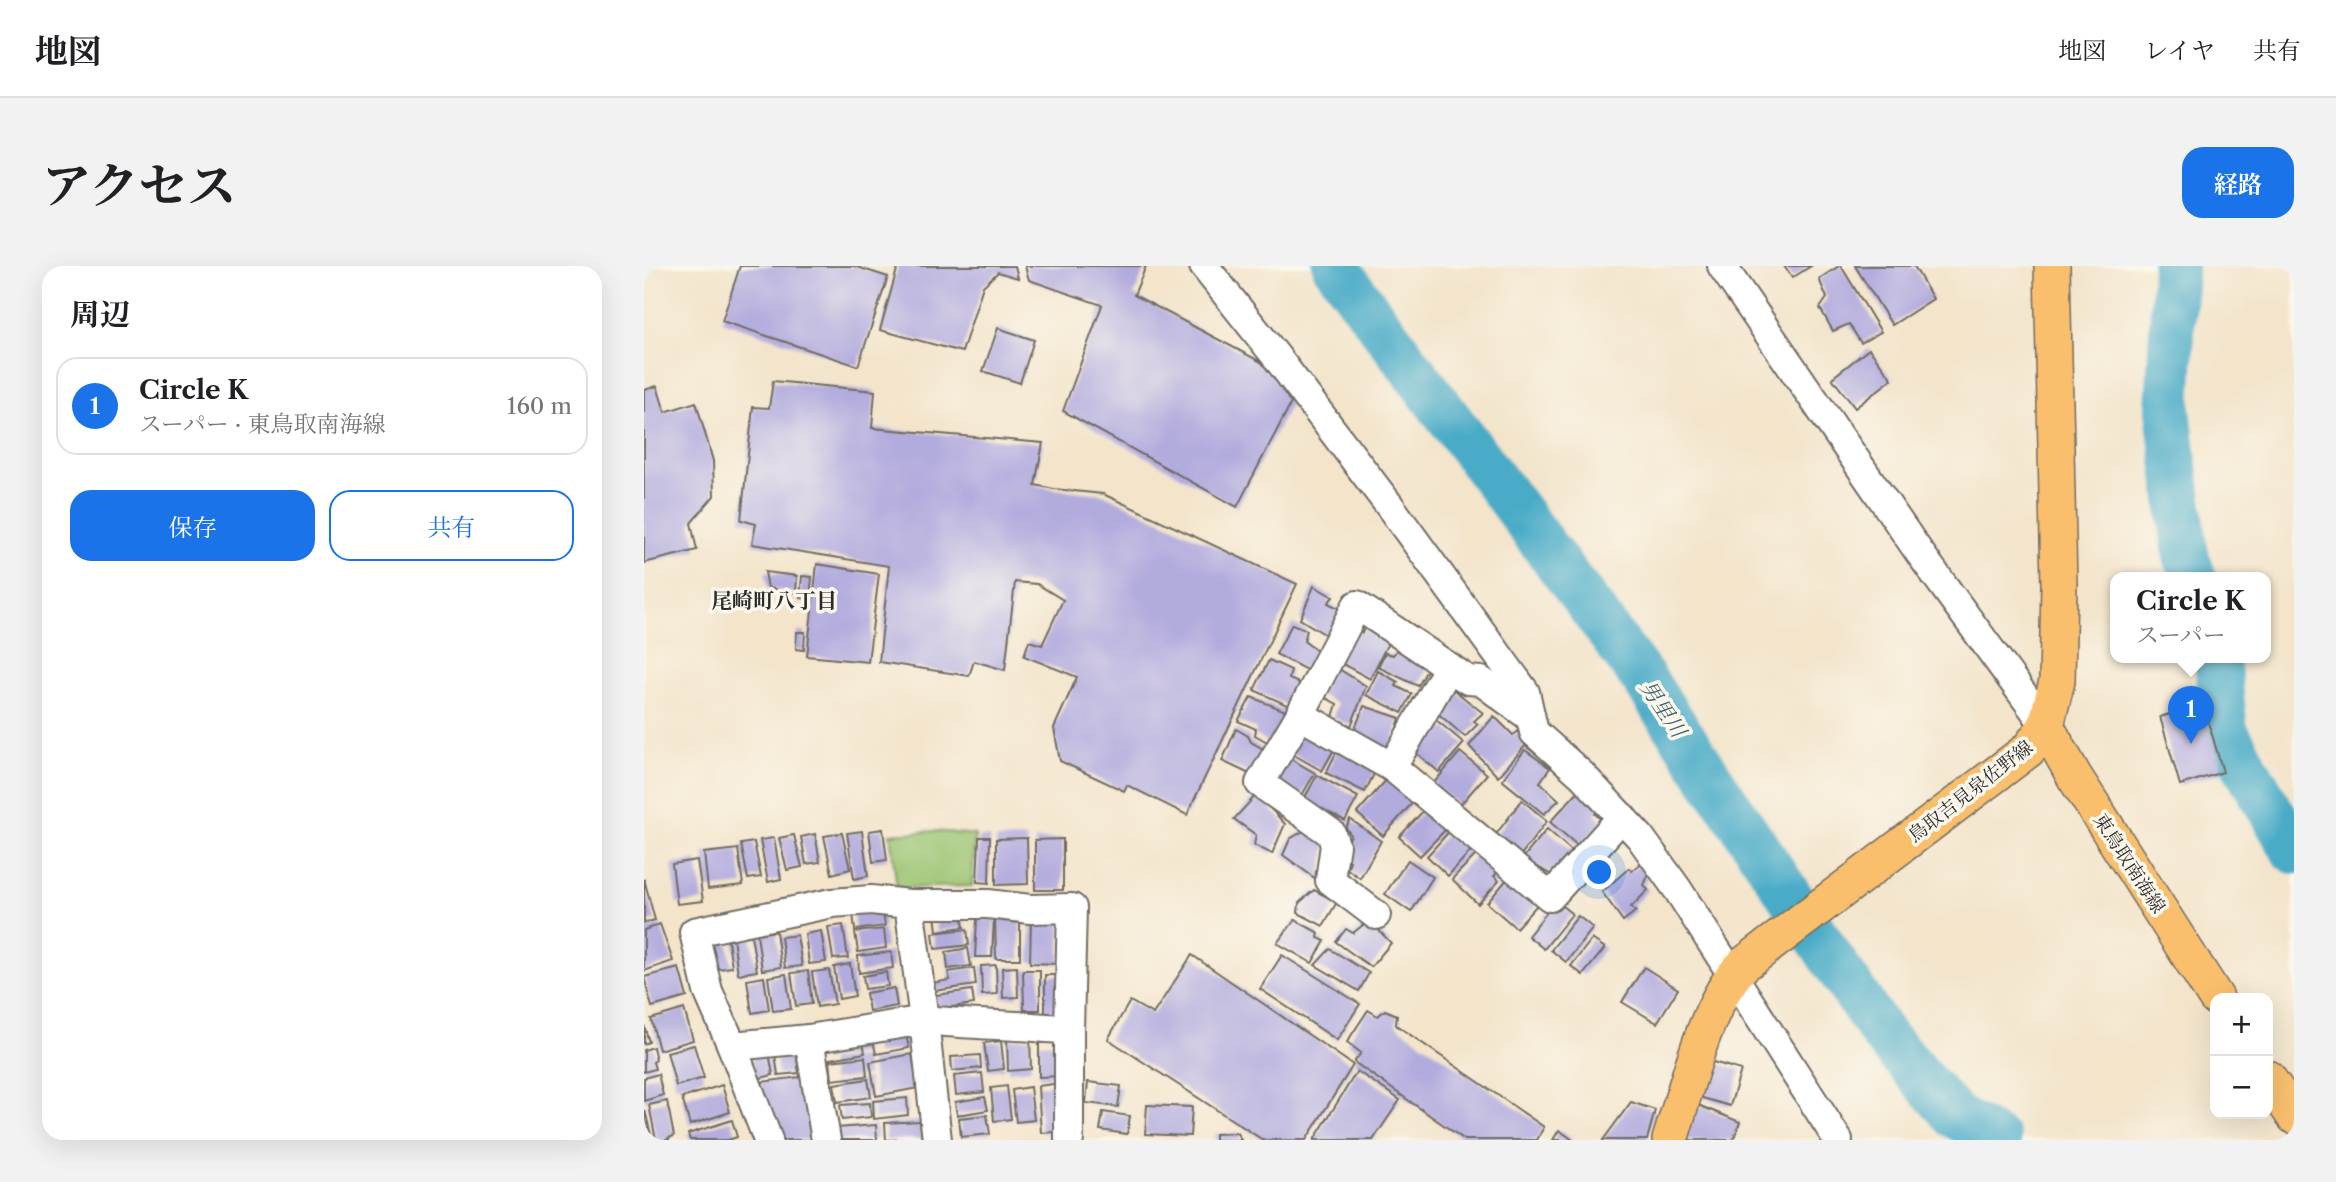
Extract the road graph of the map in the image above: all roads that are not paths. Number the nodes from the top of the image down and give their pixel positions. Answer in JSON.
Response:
{"nodes":[{"id":1,"x":1204,"y":266,"type":"edge"},
{"id":2,"x":1722,"y":266,"type":"edge"},
{"id":3,"x":2052,"y":266,"type":"edge"},
{"id":4,"x":1448,"y":667,"type":"junction"},
{"id":5,"x":1300,"y":715,"type":"junction"},
{"id":6,"x":1530,"y":717,"type":"junction"},
{"id":7,"x":2037,"y":738,"type":"junction"},
{"id":8,"x":1392,"y":767,"type":"junction"},
{"id":9,"x":1622,"y":817,"type":"junction"},
{"id":10,"x":909,"y":904,"type":"junction"},
{"id":11,"x":1376,"y":915,"type":"dead end"},
{"id":12,"x":1738,"y":970,"type":"junction"},
{"id":13,"x":2213,"y":993,"type":"edge"},
{"id":14,"x":924,"y":1020,"type":"junction"},
{"id":15,"x":1069,"y":1030,"type":"junction"},
{"id":16,"x":809,"y":1039,"type":"junction"},
{"id":17,"x":732,"y":1046,"type":"junction"},
{"id":18,"x":2273,"y":1086,"type":"edge"},
{"id":19,"x":2294,"y":1116,"type":"edge"},
{"id":20,"x":768,"y":1140,"type":"edge"},
{"id":21,"x":826,"y":1140,"type":"edge"},
{"id":22,"x":937,"y":1140,"type":"edge"},
{"id":23,"x":1069,"y":1140,"type":"edge"},
{"id":24,"x":1670,"y":1140,"type":"edge"},
{"id":25,"x":1839,"y":1140,"type":"edge"}],
"edges":[{"from":1,"to":6,"type":"street"},
{"from":2,"to":7,"type":"street"},
{"from":3,"to":7,"type":"main road","name":"鳥取吉見泉佐野線"},
{"from":4,"to":5,"type":"street"},
{"from":4,"to":6,"type":"street"},
{"from":4,"to":8,"type":"street"},
{"from":5,"to":8,"type":"street"},
{"from":5,"to":11,"type":"street"},
{"from":6,"to":9,"type":"street"},
{"from":7,"to":12,"type":"main road","name":"鳥取吉見泉佐野線"},
{"from":7,"to":13,"type":"main road","name":"東鳥取南海線"},
{"from":8,"to":9,"type":"street"},
{"from":9,"to":12,"type":"street"},
{"from":10,"to":14,"type":"street"},
{"from":10,"to":15,"type":"street"},
{"from":10,"to":17,"type":"street"},
{"from":12,"to":24,"type":"main road","name":"鳥取吉見泉佐野線"},
{"from":12,"to":25,"type":"street"},
{"from":14,"to":15,"type":"street"},
{"from":14,"to":16,"type":"street"},
{"from":14,"to":22,"type":"street"},
{"from":15,"to":23,"type":"street"},
{"from":16,"to":17,"type":"street"},
{"from":16,"to":21,"type":"street"},
{"from":17,"to":20,"type":"street"},
{"from":18,"to":19,"type":"main road"}]}
